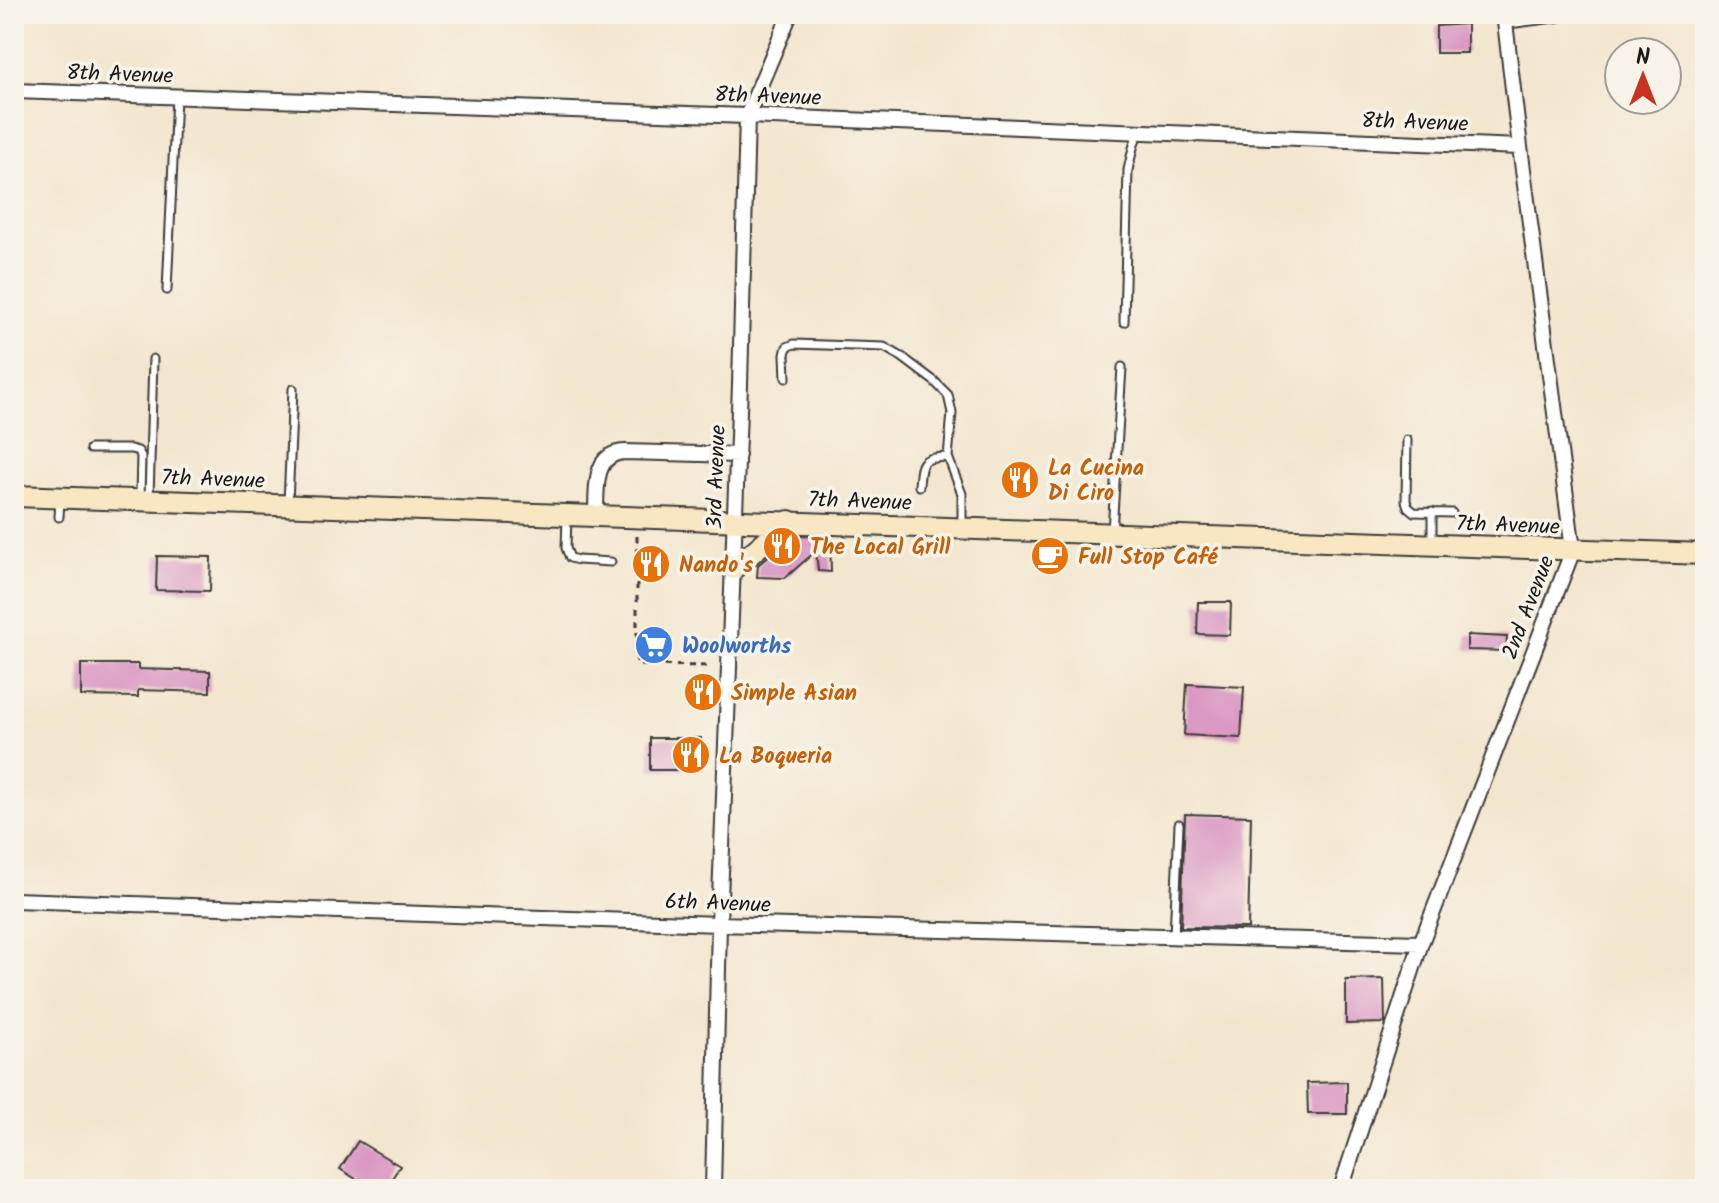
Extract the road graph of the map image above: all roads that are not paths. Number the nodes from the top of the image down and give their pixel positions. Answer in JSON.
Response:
{"nodes":[{"id":1,"x":790,"y":14,"type":"edge"},
{"id":2,"x":1558,"y":14,"type":"edge"},
{"id":3,"x":1505,"y":17,"type":"edge"},
{"id":4,"x":14,"y":91,"type":"edge"},
{"id":5,"x":176,"y":97,"type":"junction"},
{"id":6,"x":747,"y":116,"type":"junction"},
{"id":7,"x":1138,"y":132,"type":"junction"},
{"id":8,"x":1520,"y":147,"type":"junction"},
{"id":9,"x":167,"y":290,"type":"dead end"},
{"id":10,"x":1124,"y":322,"type":"dead end"},
{"id":11,"x":153,"y":359,"type":"dead end"},
{"id":12,"x":1122,"y":367,"type":"dead end"},
{"id":13,"x":786,"y":378,"type":"dead end"},
{"id":14,"x":293,"y":389,"type":"dead end"},
{"id":15,"x":1407,"y":440,"type":"dead end"},
{"id":16,"x":90,"y":449,"type":"dead end"},
{"id":17,"x":738,"y":455,"type":"junction"},
{"id":18,"x":948,"y":457,"type":"junction"},
{"id":19,"x":919,"y":486,"type":"dead end"},
{"id":20,"x":14,"y":496,"type":"edge"},
{"id":21,"x":144,"y":500,"type":"junction"},
{"id":22,"x":288,"y":505,"type":"junction"},
{"id":23,"x":1432,"y":512,"type":"junction"},
{"id":24,"x":1452,"y":513,"type":"dead end"},
{"id":25,"x":567,"y":514,"type":"junction"},
{"id":26,"x":596,"y":515,"type":"junction"},
{"id":27,"x":735,"y":520,"type":"junction"},
{"id":28,"x":789,"y":521,"type":"junction"},
{"id":29,"x":962,"y":528,"type":"junction"},
{"id":30,"x":1112,"y":533,"type":"junction"},
{"id":31,"x":1432,"y":545,"type":"junction"},
{"id":32,"x":1573,"y":550,"type":"junction"},
{"id":33,"x":1705,"y":554,"type":"edge"},
{"id":34,"x":611,"y":562,"type":"dead end"},
{"id":35,"x":733,"y":569,"type":"junction"},
{"id":36,"x":1179,"y":824,"type":"dead end"},
{"id":37,"x":14,"y":900,"type":"edge"},
{"id":38,"x":719,"y":924,"type":"junction"},
{"id":39,"x":1174,"y":936,"type":"junction"},
{"id":40,"x":1421,"y":943,"type":"junction"},
{"id":41,"x":713,"y":1189,"type":"edge"},
{"id":42,"x":1341,"y":1189,"type":"edge"}],
"edges":[{"from":1,"to":6,"type":"street","name":"3rd Avenue"},
{"from":2,"to":3,"type":"street"},
{"from":3,"to":8,"type":"street","name":"2nd Avenue"},
{"from":4,"to":5,"type":"street","name":"8th Avenue"},
{"from":5,"to":6,"type":"street","name":"8th Avenue"},
{"from":5,"to":9,"type":"lane"},
{"from":6,"to":7,"type":"street","name":"8th Avenue"},
{"from":6,"to":17,"type":"street","name":"3rd Avenue"},
{"from":7,"to":8,"type":"street","name":"8th Avenue"},
{"from":7,"to":10,"type":"lane"},
{"from":8,"to":32,"type":"street","name":"2nd Avenue"},
{"from":11,"to":21,"type":"lane"},
{"from":12,"to":30,"type":"lane"},
{"from":13,"to":18,"type":"lane"},
{"from":14,"to":22,"type":"lane"},
{"from":15,"to":23,"type":"lane"},
{"from":16,"to":21,"type":"lane"},
{"from":17,"to":26,"type":"street"},
{"from":17,"to":27,"type":"street","name":"3rd Avenue"},
{"from":18,"to":19,"type":"lane"},
{"from":18,"to":29,"type":"lane"},
{"from":20,"to":21,"type":"main road","name":"7th Avenue"},
{"from":21,"to":22,"type":"main road","name":"7th Avenue"},
{"from":22,"to":25,"type":"main road","name":"7th Avenue"},
{"from":23,"to":24,"type":"lane"},
{"from":23,"to":31,"type":"lane"},
{"from":25,"to":26,"type":"main road","name":"7th Avenue"},
{"from":25,"to":34,"type":"lane"},
{"from":26,"to":27,"type":"main road","name":"7th Avenue"},
{"from":27,"to":28,"type":"main road","name":"7th Avenue"},
{"from":27,"to":35,"type":"street","name":"3rd Avenue"},
{"from":28,"to":29,"type":"main road","name":"7th Avenue"},
{"from":28,"to":35,"type":"main road"},
{"from":29,"to":30,"type":"main road","name":"7th Avenue"},
{"from":30,"to":31,"type":"main road","name":"7th Avenue"},
{"from":31,"to":32,"type":"main road","name":"7th Avenue"},
{"from":32,"to":33,"type":"main road","name":"7th Avenue"},
{"from":32,"to":40,"type":"street","name":"2nd Avenue"},
{"from":35,"to":38,"type":"street","name":"3rd Avenue"},
{"from":36,"to":39,"type":"lane"},
{"from":37,"to":38,"type":"street","name":"6th Avenue"},
{"from":38,"to":39,"type":"street","name":"6th Avenue"},
{"from":38,"to":41,"type":"street","name":"3rd Avenue"},
{"from":39,"to":40,"type":"street","name":"6th Avenue"},
{"from":40,"to":42,"type":"street","name":"2nd Avenue"}]}
